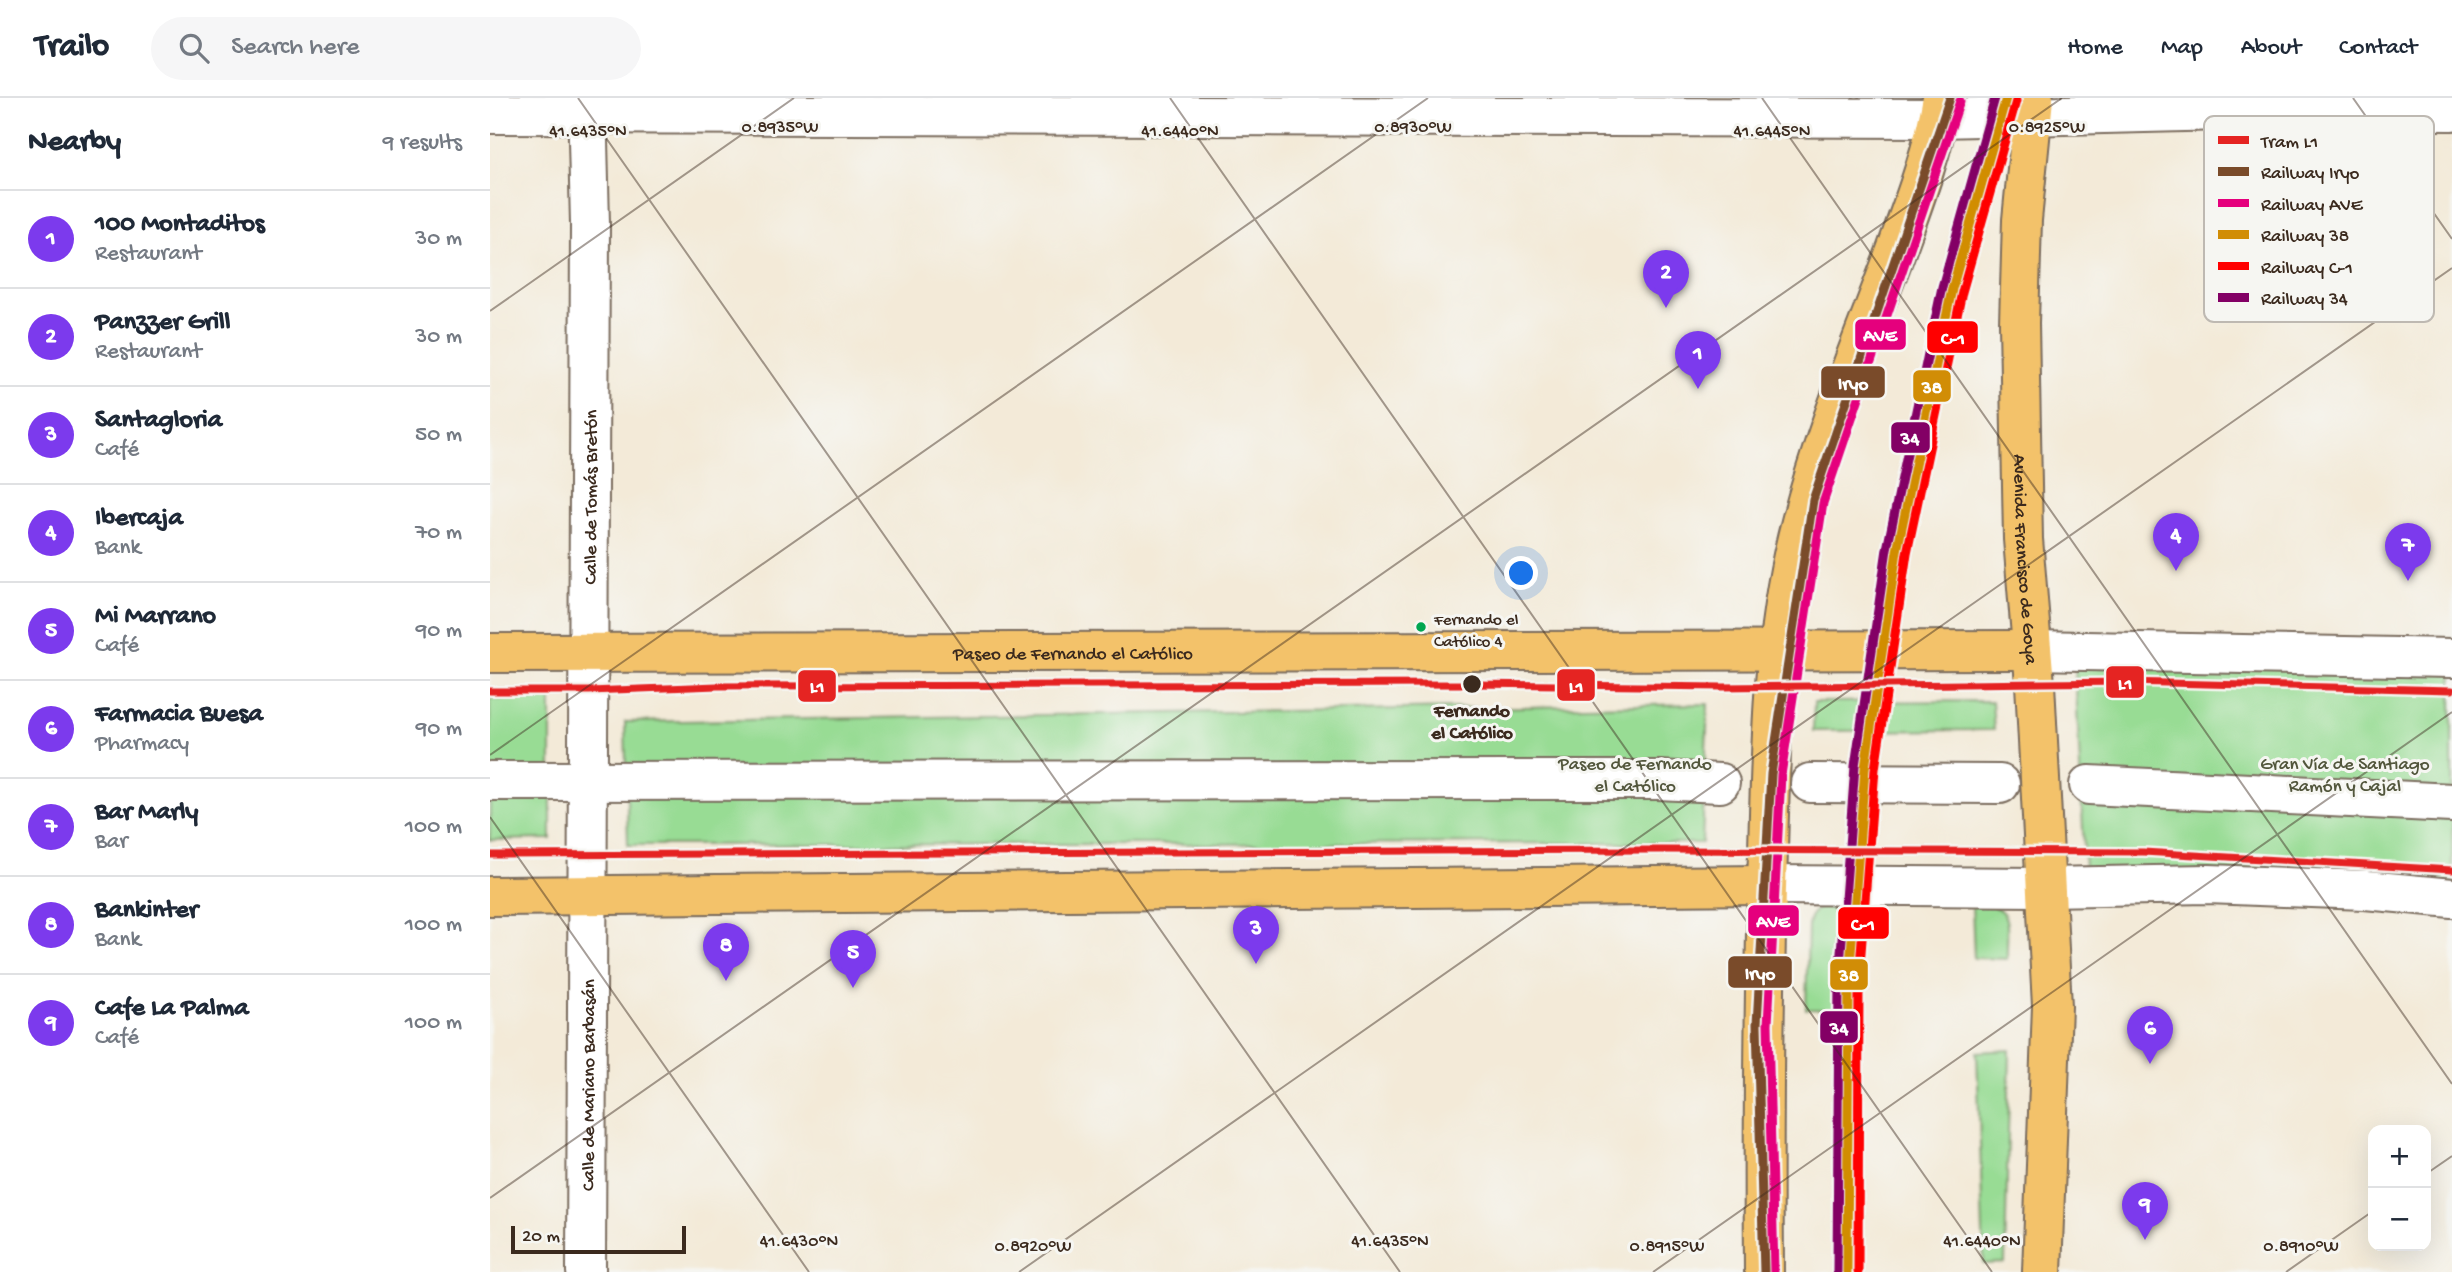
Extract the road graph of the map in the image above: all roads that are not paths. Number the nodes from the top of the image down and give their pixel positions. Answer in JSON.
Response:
{"nodes":[{"id":1,"x":587,"y":106,"type":"edge"},
{"id":2,"x":2032,"y":107,"type":"edge"},
{"id":3,"x":1941,"y":108,"type":"edge"},
{"id":4,"x":2452,"y":111,"type":"edge"},
{"id":5,"x":490,"y":114,"type":"edge"},
{"id":6,"x":2032,"y":650,"type":"junction"},
{"id":7,"x":587,"y":652,"type":"junction"},
{"id":8,"x":1778,"y":652,"type":"junction"},
{"id":9,"x":490,"y":653,"type":"edge"},
{"id":10,"x":2452,"y":658,"type":"edge"},
{"id":11,"x":588,"y":780,"type":"junction"},
{"id":12,"x":490,"y":781,"type":"edge"},
{"id":13,"x":1720,"y":783,"type":"dead end"},
{"id":14,"x":1810,"y":783,"type":"dead end"},
{"id":15,"x":2000,"y":783,"type":"dead end"},
{"id":16,"x":2089,"y":785,"type":"dead end"},
{"id":17,"x":2452,"y":803,"type":"edge"},
{"id":18,"x":1766,"y":885,"type":"junction"},
{"id":19,"x":2047,"y":887,"type":"junction"},
{"id":20,"x":588,"y":896,"type":"junction"},
{"id":21,"x":490,"y":897,"type":"edge"},
{"id":22,"x":2452,"y":898,"type":"edge"},
{"id":23,"x":586,"y":1272,"type":"edge"},
{"id":24,"x":1764,"y":1272,"type":"edge"},
{"id":25,"x":2042,"y":1272,"type":"edge"}],
"edges":[{"from":1,"to":3,"type":"street"},
{"from":1,"to":5,"type":"street"},
{"from":1,"to":7,"type":"street","name":"Calle de Tomás Bretón"},
{"from":2,"to":3,"type":"street"},
{"from":2,"to":4,"type":"street"},
{"from":2,"to":6,"type":"main road","name":"Avenida Francisco de Goya"},
{"from":3,"to":8,"type":"main road"},
{"from":6,"to":8,"type":"main road","name":"Paseo de Fernando el Católico"},
{"from":6,"to":10,"type":"street"},
{"from":6,"to":19,"type":"main road","name":"Avenida Francisco de Goya"},
{"from":7,"to":8,"type":"main road","name":"Paseo de Fernando el Católico"},
{"from":7,"to":9,"type":"main road","name":"Paseo de Fernando el Católico"},
{"from":7,"to":11,"type":"street","name":"Calle de Tomás Bretón"},
{"from":8,"to":18,"type":"main road"},
{"from":11,"to":12,"type":"street"},
{"from":11,"to":13,"type":"street"},
{"from":11,"to":20,"type":"street","name":"Calle de Tomás Bretón"},
{"from":14,"to":15,"type":"street"},
{"from":16,"to":17,"type":"street"},
{"from":18,"to":19,"type":"street"},
{"from":18,"to":20,"type":"main road"},
{"from":18,"to":24,"type":"main road"},
{"from":19,"to":22,"type":"street"},
{"from":19,"to":25,"type":"main road","name":"Avenida Francisco de Goya"},
{"from":20,"to":21,"type":"main road"},
{"from":20,"to":23,"type":"street","name":"Calle de Mariano Barbasán"}]}
